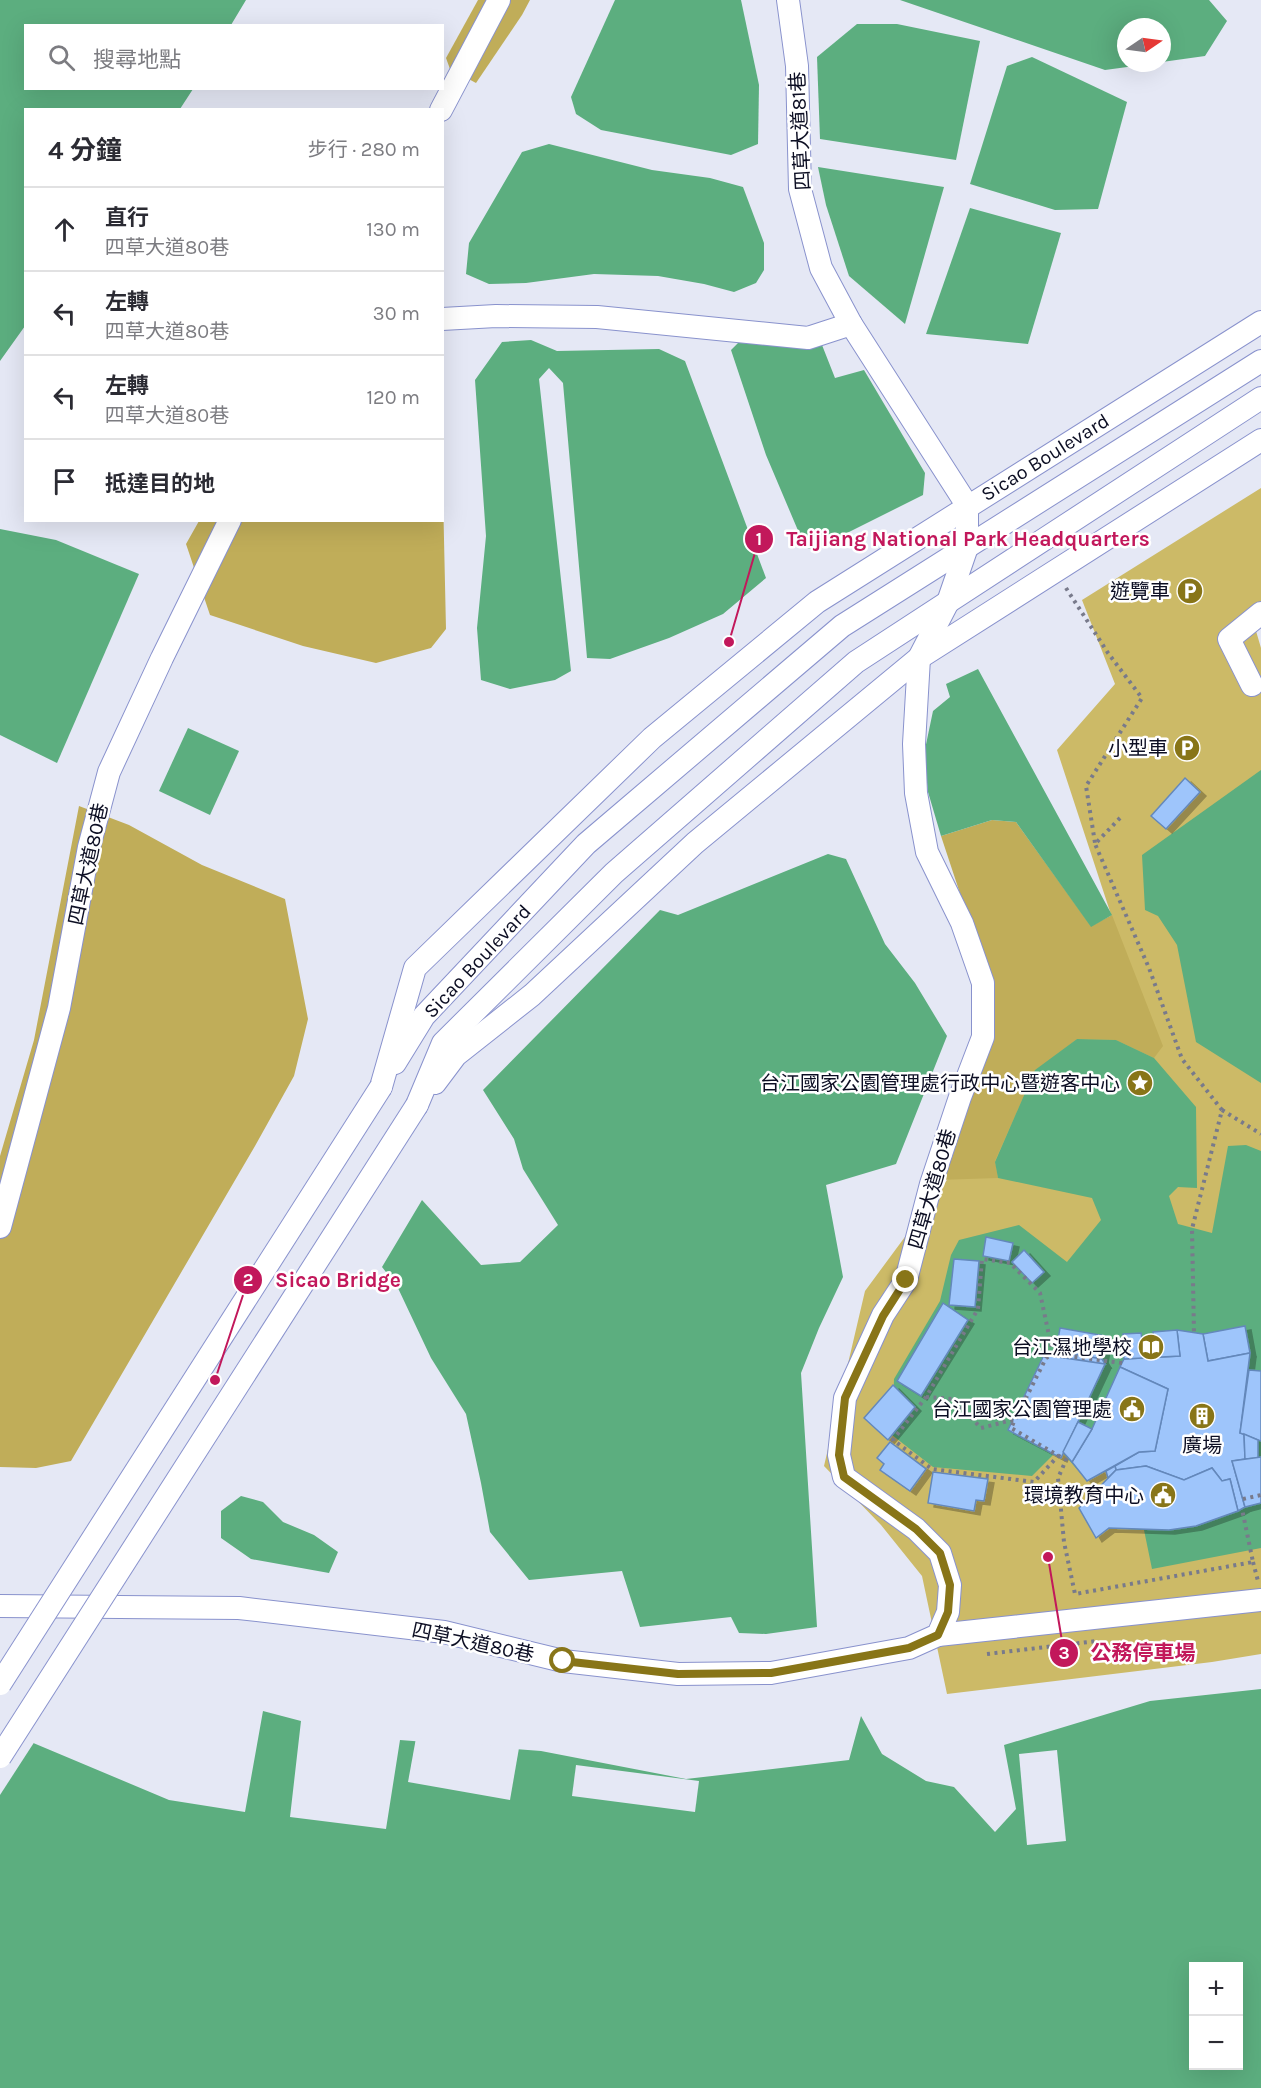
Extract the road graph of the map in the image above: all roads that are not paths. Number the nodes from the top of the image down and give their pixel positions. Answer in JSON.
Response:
{"nodes":[{"id":1,"x":499,"y":0,"type":"edge"},
{"id":2,"x":788,"y":0,"type":"edge"},
{"id":3,"x":442,"y":108,"type":"edge"},
{"id":4,"x":444,"y":319,"type":"edge"},
{"id":5,"x":1261,"y":322,"type":"edge"},
{"id":6,"x":851,"y":324,"type":"junction"},
{"id":7,"x":1261,"y":361,"type":"edge"},
{"id":8,"x":1261,"y":398,"type":"edge"},
{"id":9,"x":1261,"y":440,"type":"edge"},
{"id":10,"x":968,"y":505,"type":"junction"},
{"id":11,"x":229,"y":522,"type":"edge"},
{"id":12,"x":967,"y":547,"type":"junction"},
{"id":13,"x":948,"y":602,"type":"junction"},
{"id":14,"x":1261,"y":614,"type":"edge"},
{"id":15,"x":919,"y":658,"type":"junction"},
{"id":16,"x":1252,"y":685,"type":"dead end"},
{"id":17,"x":381,"y":1087,"type":"junction"},
{"id":18,"x":417,"y":1105,"type":"junction"},
{"id":19,"x":0,"y":1227,"type":"edge"},
{"id":20,"x":1261,"y":1600,"type":"edge"},
{"id":21,"x":0,"y":1606,"type":"edge"},
{"id":22,"x":938,"y":1635,"type":"junction"},
{"id":23,"x":0,"y":1684,"type":"edge"},
{"id":24,"x":0,"y":1757,"type":"edge"}],
"edges":[{"from":1,"to":3,"type":"street"},
{"from":2,"to":6,"type":"street","name":"四草大道81巷"},
{"from":4,"to":6,"type":"street"},
{"from":5,"to":10,"type":"street","name":"Sicao Boulevard"},
{"from":6,"to":10,"type":"street","name":"四草大道81巷"},
{"from":7,"to":12,"type":"street","name":"Sicao Boulevard"},
{"from":8,"to":13,"type":"street","name":"Sicao Boulevard"},
{"from":9,"to":15,"type":"street"},
{"from":10,"to":12,"type":"street","name":"四草大道80巷"},
{"from":10,"to":17,"type":"street","name":"Sicao Boulevard"},
{"from":11,"to":19,"type":"street","name":"四草大道80巷"},
{"from":12,"to":13,"type":"street","name":"四草大道80巷"},
{"from":12,"to":17,"type":"street","name":"Sicao Boulevard"},
{"from":13,"to":15,"type":"street","name":"四草大道80巷"},
{"from":13,"to":18,"type":"street","name":"Sicao Boulevard"},
{"from":14,"to":16,"type":"street"},
{"from":15,"to":18,"type":"street"},
{"from":15,"to":22,"type":"street","name":"四草大道80巷"},
{"from":17,"to":23,"type":"street","bridge":true},
{"from":18,"to":24,"type":"street","bridge":true},
{"from":20,"to":22,"type":"street"},
{"from":21,"to":22,"type":"street","name":"四草大道80巷"}]}
